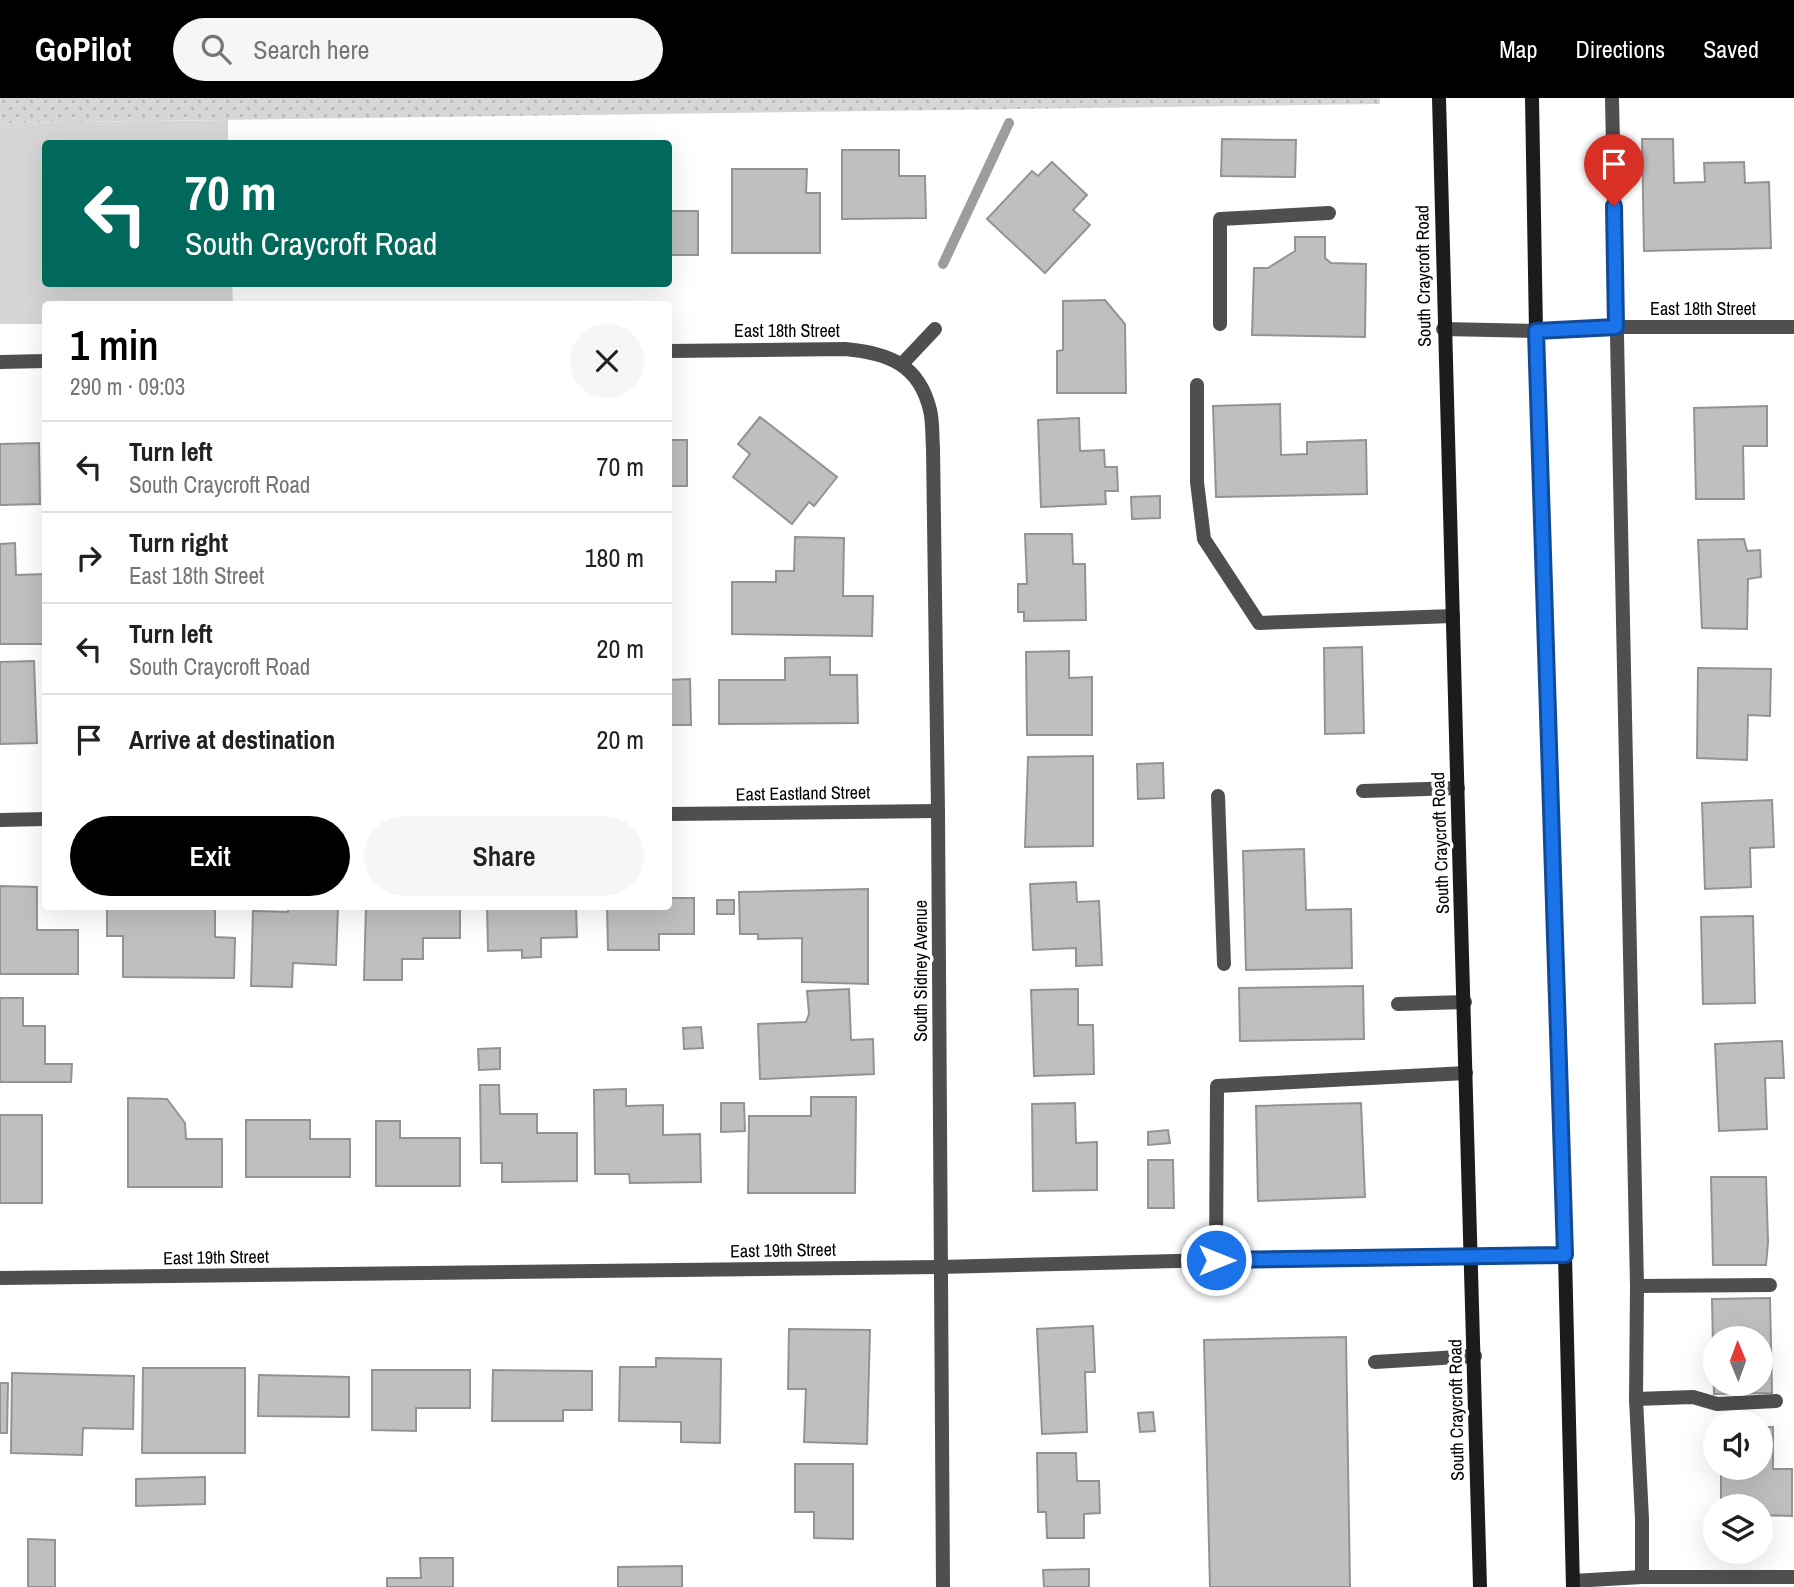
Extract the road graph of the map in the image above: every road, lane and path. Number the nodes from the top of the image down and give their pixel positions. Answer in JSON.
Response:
{"nodes":[{"id":1,"x":1439,"y":98,"type":"edge"},
{"id":2,"x":1532,"y":98,"type":"edge"},
{"id":3,"x":1612,"y":98,"type":"edge"},
{"id":4,"x":1329,"y":213,"type":"dead end"},
{"id":5,"x":1220,"y":324,"type":"dead end"},
{"id":6,"x":1616,"y":327,"type":"junction"},
{"id":7,"x":1794,"y":327,"type":"edge"},
{"id":8,"x":935,"y":329,"type":"dead end"},
{"id":9,"x":1443,"y":329,"type":"junction"},
{"id":10,"x":1536,"y":331,"type":"junction"},
{"id":11,"x":672,"y":351,"type":"edge"},
{"id":12,"x":42,"y":361,"type":"edge"},
{"id":13,"x":0,"y":362,"type":"edge"},
{"id":14,"x":902,"y":364,"type":"junction"},
{"id":15,"x":1197,"y":384,"type":"dead end"},
{"id":16,"x":1453,"y":616,"type":"junction"},
{"id":17,"x":1458,"y":788,"type":"junction"},
{"id":18,"x":1363,"y":792,"type":"dead end"},
{"id":19,"x":1218,"y":796,"type":"dead end"},
{"id":20,"x":938,"y":811,"type":"junction"},
{"id":21,"x":672,"y":814,"type":"edge"},
{"id":22,"x":42,"y":819,"type":"edge"},
{"id":23,"x":0,"y":820,"type":"edge"},
{"id":24,"x":1224,"y":964,"type":"dead end"},
{"id":25,"x":1465,"y":1002,"type":"junction"},
{"id":26,"x":1398,"y":1004,"type":"dead end"},
{"id":27,"x":1466,"y":1073,"type":"junction"},
{"id":28,"x":1565,"y":1255,"type":"junction"},
{"id":29,"x":1471,"y":1256,"type":"junction"},
{"id":30,"x":1216,"y":1260,"type":"junction"},
{"id":31,"x":940,"y":1267,"type":"junction"},
{"id":32,"x":0,"y":1278,"type":"edge"},
{"id":33,"x":1770,"y":1285,"type":"dead end"},
{"id":34,"x":1637,"y":1286,"type":"junction"},
{"id":35,"x":1475,"y":1356,"type":"junction"},
{"id":36,"x":1375,"y":1362,"type":"dead end"},
{"id":37,"x":1636,"y":1399,"type":"junction"},
{"id":38,"x":1776,"y":1401,"type":"dead end"},
{"id":39,"x":1642,"y":1577,"type":"junction"},
{"id":40,"x":1794,"y":1577,"type":"edge"},
{"id":41,"x":1573,"y":1584,"type":"edge"},
{"id":42,"x":943,"y":1587,"type":"edge"},
{"id":43,"x":1480,"y":1587,"type":"edge"}],
"edges":[{"from":1,"to":9,"type":"main road","name":"South Craycroft Road"},
{"from":2,"to":10,"type":"main road"},
{"from":3,"to":6,"type":"street"},
{"from":4,"to":5,"type":"street"},
{"from":6,"to":7,"type":"street","name":"East 18th Street"},
{"from":6,"to":10,"type":"street","name":"East 18th Street"},
{"from":6,"to":34,"type":"street"},
{"from":8,"to":14,"type":"street"},
{"from":9,"to":10,"type":"street","name":"East 18th Street"},
{"from":9,"to":16,"type":"main road","name":"South Craycroft Road"},
{"from":10,"to":28,"type":"main road"},
{"from":11,"to":14,"type":"street","name":"East 18th Street"},
{"from":12,"to":13,"type":"street"},
{"from":14,"to":20,"type":"street","name":"South Sidney Avenue"},
{"from":15,"to":16,"type":"street"},
{"from":16,"to":17,"type":"main road","name":"South Craycroft Road"},
{"from":17,"to":18,"type":"street"},
{"from":17,"to":25,"type":"main road","name":"South Craycroft Road"},
{"from":19,"to":24,"type":"street"},
{"from":20,"to":21,"type":"street","name":"East Eastland Street"},
{"from":20,"to":31,"type":"street","name":"South Sidney Avenue"},
{"from":22,"to":23,"type":"street"},
{"from":25,"to":26,"type":"street"},
{"from":25,"to":27,"type":"main road","name":"South Craycroft Road"},
{"from":27,"to":29,"type":"main road","name":"South Craycroft Road"},
{"from":27,"to":30,"type":"street"},
{"from":28,"to":29,"type":"street","name":"East 19th Street"},
{"from":28,"to":41,"type":"main road"},
{"from":29,"to":30,"type":"street","name":"East 19th Street"},
{"from":29,"to":35,"type":"main road","name":"South Craycroft Road"},
{"from":30,"to":31,"type":"street","name":"East 19th Street"},
{"from":31,"to":32,"type":"street","name":"East 19th Street"},
{"from":31,"to":42,"type":"street","name":"South Sidney Avenue"},
{"from":33,"to":34,"type":"street"},
{"from":34,"to":37,"type":"street"},
{"from":35,"to":36,"type":"street"},
{"from":35,"to":43,"type":"main road","name":"South Craycroft Road"},
{"from":37,"to":38,"type":"street"},
{"from":37,"to":39,"type":"street"},
{"from":39,"to":40,"type":"street"},
{"from":39,"to":41,"type":"street"}]}
